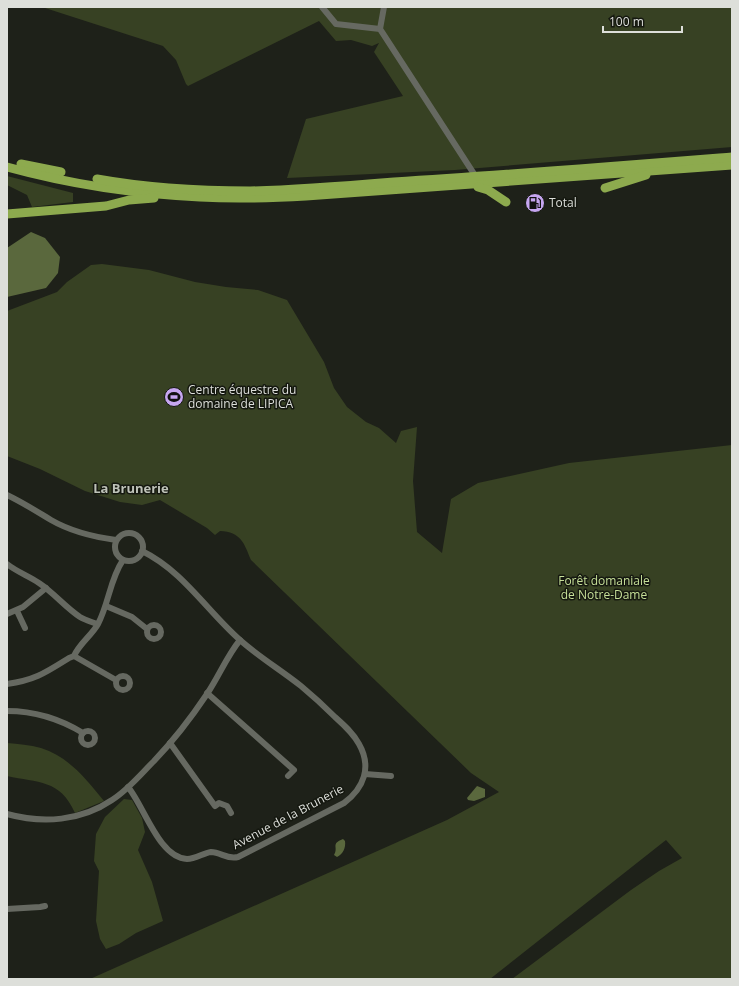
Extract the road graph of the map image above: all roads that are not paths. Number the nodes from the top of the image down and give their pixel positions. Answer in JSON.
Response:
{"nodes":[{"id":1,"x":322,"y":7,"type":"edge"},
{"id":2,"x":384,"y":7,"type":"edge"},
{"id":3,"x":380,"y":29,"type":"junction"},
{"id":4,"x":732,"y":157,"type":"edge"},
{"id":5,"x":7,"y":160,"type":"edge"},
{"id":6,"x":732,"y":165,"type":"edge"},
{"id":7,"x":7,"y":167,"type":"edge"},
{"id":8,"x":660,"y":170,"type":"junction"},
{"id":9,"x":476,"y":177,"type":"junction"},
{"id":10,"x":469,"y":185,"type":"junction"},
{"id":11,"x":605,"y":188,"type":"dead end"},
{"id":12,"x":171,"y":195,"type":"junction"},
{"id":13,"x":506,"y":202,"type":"dead end"},
{"id":14,"x":7,"y":214,"type":"edge"},
{"id":15,"x":7,"y":495,"type":"edge"},
{"id":16,"x":116,"y":540,"type":"junction"},
{"id":17,"x":142,"y":551,"type":"junction"},
{"id":18,"x":123,"y":560,"type":"junction"},
{"id":19,"x":7,"y":564,"type":"edge"},
{"id":20,"x":46,"y":588,"type":"junction"},
{"id":21,"x":106,"y":606,"type":"junction"},
{"id":22,"x":17,"y":610,"type":"junction"},
{"id":23,"x":7,"y":614,"type":"edge"},
{"id":24,"x":97,"y":624,"type":"junction"},
{"id":25,"x":24,"y":628,"type":"dead end"},
{"id":26,"x":147,"y":629,"type":"dead end"},
{"id":27,"x":240,"y":640,"type":"junction"},
{"id":28,"x":74,"y":656,"type":"junction"},
{"id":29,"x":116,"y":680,"type":"dead end"},
{"id":30,"x":7,"y":684,"type":"edge"},
{"id":31,"x":207,"y":694,"type":"junction"},
{"id":32,"x":7,"y":711,"type":"edge"},
{"id":33,"x":83,"y":734,"type":"dead end"},
{"id":34,"x":170,"y":743,"type":"junction"},
{"id":35,"x":365,"y":774,"type":"junction"},
{"id":36,"x":288,"y":776,"type":"dead end"},
{"id":37,"x":391,"y":776,"type":"dead end"},
{"id":38,"x":128,"y":787,"type":"junction"},
{"id":39,"x":231,"y":813,"type":"dead end"},
{"id":40,"x":7,"y":814,"type":"edge"},
{"id":41,"x":45,"y":906,"type":"dead end"},
{"id":42,"x":7,"y":909,"type":"edge"}],
"edges":[{"from":1,"to":3,"type":"street"},
{"from":2,"to":3,"type":"street"},
{"from":3,"to":9,"type":"street"},
{"from":4,"to":9,"type":"highway"},
{"from":5,"to":9,"type":"highway"},
{"from":6,"to":8,"type":"highway"},
{"from":7,"to":12,"type":"highway"},
{"from":8,"to":10,"type":"highway"},
{"from":8,"to":11,"type":"highway"},
{"from":10,"to":12,"type":"highway"},
{"from":10,"to":13,"type":"highway"},
{"from":12,"to":14,"type":"highway"},
{"from":15,"to":16,"type":"street"},
{"from":16,"to":17,"type":"street"},
{"from":16,"to":18,"type":"street"},
{"from":17,"to":18,"type":"street"},
{"from":17,"to":27,"type":"street","name":"Avenue de la Brunerie"},
{"from":18,"to":21,"type":"street"},
{"from":19,"to":20,"type":"street"},
{"from":20,"to":22,"type":"street"},
{"from":20,"to":24,"type":"street"},
{"from":21,"to":24,"type":"street"},
{"from":21,"to":26,"type":"street"},
{"from":22,"to":23,"type":"street"},
{"from":22,"to":25,"type":"street"},
{"from":24,"to":28,"type":"street"},
{"from":27,"to":31,"type":"street"},
{"from":27,"to":35,"type":"street","name":"Avenue de la Brunerie"},
{"from":28,"to":29,"type":"street"},
{"from":28,"to":30,"type":"street"},
{"from":31,"to":34,"type":"street"},
{"from":31,"to":36,"type":"street"},
{"from":32,"to":33,"type":"street"},
{"from":34,"to":38,"type":"street"},
{"from":34,"to":39,"type":"street"},
{"from":35,"to":37,"type":"street"},
{"from":35,"to":38,"type":"street","name":"Avenue de la Brunerie"},
{"from":38,"to":40,"type":"street"},
{"from":41,"to":42,"type":"street"}]}
